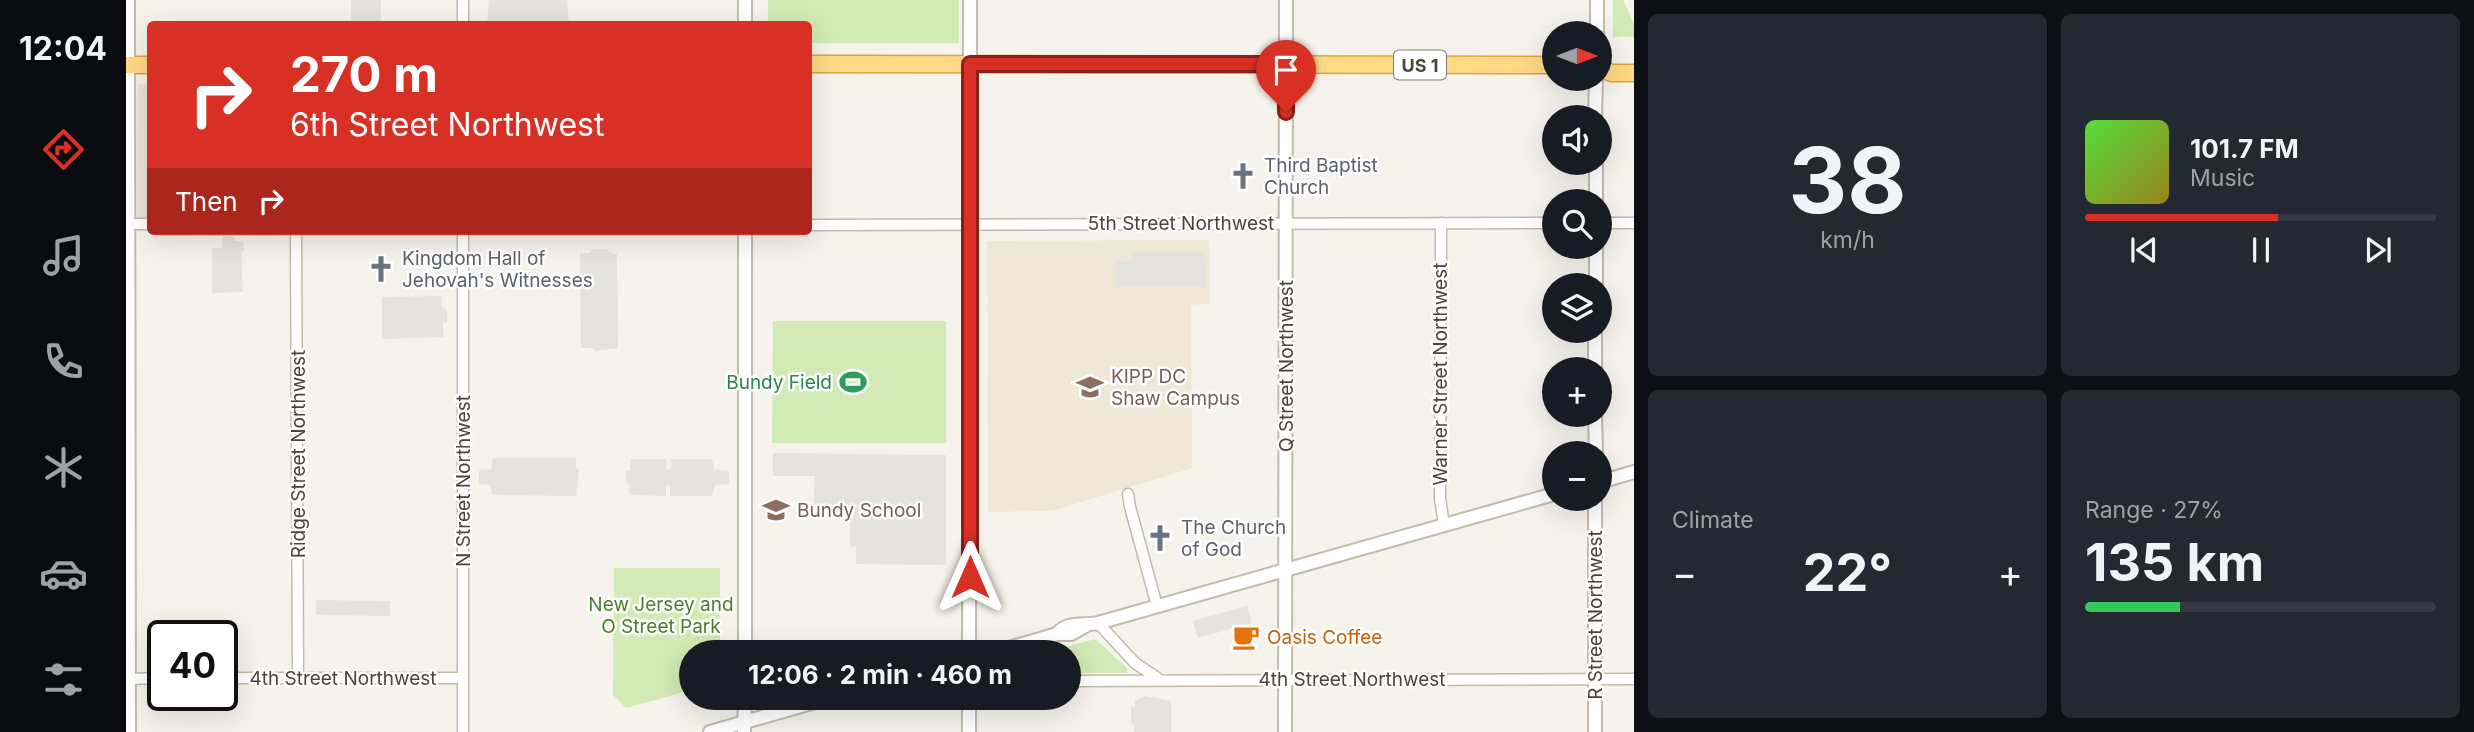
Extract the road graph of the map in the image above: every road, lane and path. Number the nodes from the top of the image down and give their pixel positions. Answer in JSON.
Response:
{"nodes":[{"id":1,"x":128,"y":0,"type":"edge"},
{"id":2,"x":463,"y":0,"type":"edge"},
{"id":3,"x":745,"y":0,"type":"edge"},
{"id":4,"x":970,"y":0,"type":"edge"},
{"id":5,"x":1286,"y":0,"type":"edge"},
{"id":6,"x":1597,"y":0,"type":"edge"},
{"id":7,"x":463,"y":21,"type":"edge"},
{"id":8,"x":745,"y":21,"type":"edge"},
{"id":9,"x":1597,"y":21,"type":"edge"},
{"id":10,"x":812,"y":64,"type":"edge"},
{"id":11,"x":970,"y":64,"type":"junction"},
{"id":12,"x":1286,"y":64,"type":"junction"},
{"id":13,"x":127,"y":65,"type":"edge"},
{"id":14,"x":147,"y":65,"type":"edge"},
{"id":15,"x":1542,"y":65,"type":"edge"},
{"id":16,"x":1612,"y":73,"type":"edge"},
{"id":17,"x":1634,"y":73,"type":"edge"},
{"id":18,"x":1286,"y":223,"type":"junction"},
{"id":19,"x":1441,"y":223,"type":"junction"},
{"id":20,"x":1542,"y":223,"type":"edge"},
{"id":21,"x":1612,"y":223,"type":"edge"},
{"id":22,"x":1634,"y":223,"type":"edge"},
{"id":23,"x":127,"y":224,"type":"edge"},
{"id":24,"x":147,"y":224,"type":"edge"},
{"id":25,"x":970,"y":224,"type":"junction"},
{"id":26,"x":812,"y":225,"type":"edge"},
{"id":27,"x":296,"y":235,"type":"edge"},
{"id":28,"x":463,"y":235,"type":"edge"},
{"id":29,"x":745,"y":235,"type":"edge"},
{"id":30,"x":1634,"y":472,"type":"edge"},
{"id":31,"x":1612,"y":478,"type":"edge"},
{"id":32,"x":1129,"y":494,"type":"dead end"},
{"id":33,"x":1542,"y":497,"type":"edge"},
{"id":34,"x":1595,"y":511,"type":"edge"},
{"id":35,"x":1444,"y":525,"type":"junction"},
{"id":36,"x":1285,"y":570,"type":"junction"},
{"id":37,"x":1157,"y":606,"type":"junction"},
{"id":38,"x":1092,"y":624,"type":"junction"},
{"id":39,"x":745,"y":640,"type":"edge"},
{"id":40,"x":970,"y":640,"type":"edge"},
{"id":41,"x":1036,"y":640,"type":"edge"},
{"id":42,"x":147,"y":678,"type":"edge"},
{"id":43,"x":238,"y":678,"type":"edge"},
{"id":44,"x":298,"y":678,"type":"junction"},
{"id":45,"x":463,"y":678,"type":"junction"},
{"id":46,"x":127,"y":679,"type":"edge"},
{"id":47,"x":1159,"y":679,"type":"junction"},
{"id":48,"x":1285,"y":679,"type":"junction"},
{"id":49,"x":1595,"y":679,"type":"junction"},
{"id":50,"x":1634,"y":679,"type":"edge"},
{"id":51,"x":1081,"y":681,"type":"edge"},
{"id":52,"x":794,"y":710,"type":"edge"},
{"id":53,"x":970,"y":710,"type":"edge"},
{"id":54,"x":744,"y":727,"type":"edge"},
{"id":55,"x":129,"y":732,"type":"edge"},
{"id":56,"x":463,"y":732,"type":"edge"},
{"id":57,"x":710,"y":732,"type":"edge"},
{"id":58,"x":970,"y":732,"type":"edge"},
{"id":59,"x":1285,"y":732,"type":"edge"},
{"id":60,"x":1595,"y":732,"type":"edge"}],
"edges":[{"from":1,"to":13,"type":"street"},
{"from":2,"to":7,"type":"street"},
{"from":3,"to":8,"type":"street"},
{"from":4,"to":11,"type":"street"},
{"from":5,"to":12,"type":"street","name":"Q Street Northwest"},
{"from":6,"to":9,"type":"street"},
{"from":10,"to":11,"type":"highway","number":"US 1"},
{"from":11,"to":12,"type":"highway","number":"US 1"},
{"from":11,"to":25,"type":"street"},
{"from":12,"to":15,"type":"highway","number":"US 1"},
{"from":12,"to":18,"type":"street","name":"Q Street Northwest"},
{"from":13,"to":14,"type":"highway"},
{"from":13,"to":23,"type":"street"},
{"from":16,"to":17,"type":"highway"},
{"from":18,"to":19,"type":"street","name":"5th Street Northwest"},
{"from":18,"to":25,"type":"street","name":"5th Street Northwest"},
{"from":18,"to":36,"type":"street","name":"Q Street Northwest"},
{"from":19,"to":20,"type":"street","name":"5th Street Northwest"},
{"from":19,"to":35,"type":"street","name":"Warner Street Northwest"},
{"from":21,"to":22,"type":"street"},
{"from":23,"to":24,"type":"street"},
{"from":23,"to":46,"type":"street"},
{"from":25,"to":26,"type":"street","name":"5th Street Northwest"},
{"from":25,"to":40,"type":"street"},
{"from":27,"to":44,"type":"street","name":"Ridge Street Northwest"},
{"from":28,"to":45,"type":"street","name":"N Street Northwest"},
{"from":29,"to":39,"type":"street"},
{"from":30,"to":31,"type":"street"},
{"from":32,"to":37,"type":"street"},
{"from":33,"to":35,"type":"street"},
{"from":34,"to":49,"type":"street","name":"R Street Northwest"},
{"from":35,"to":36,"type":"street"},
{"from":36,"to":37,"type":"street"},
{"from":36,"to":48,"type":"street","name":"Q Street Northwest"},
{"from":37,"to":38,"type":"street"},
{"from":38,"to":41,"type":"street"},
{"from":38,"to":47,"type":"street"},
{"from":42,"to":46,"type":"street"},
{"from":43,"to":44,"type":"street","name":"4th Street Northwest"},
{"from":44,"to":45,"type":"street","name":"4th Street Northwest"},
{"from":45,"to":56,"type":"street","name":"N Street Northwest"},
{"from":46,"to":55,"type":"street"},
{"from":47,"to":48,"type":"street","name":"4th Street Northwest"},
{"from":47,"to":51,"type":"street","name":"4th Street Northwest"},
{"from":48,"to":49,"type":"street","name":"4th Street Northwest"},
{"from":48,"to":59,"type":"street","name":"Q Street Northwest"},
{"from":49,"to":50,"type":"street","name":"4th Street Northwest"},
{"from":49,"to":60,"type":"street","name":"R Street Northwest"},
{"from":52,"to":54,"type":"street"},
{"from":53,"to":58,"type":"street"},
{"from":54,"to":57,"type":"street"}]}
